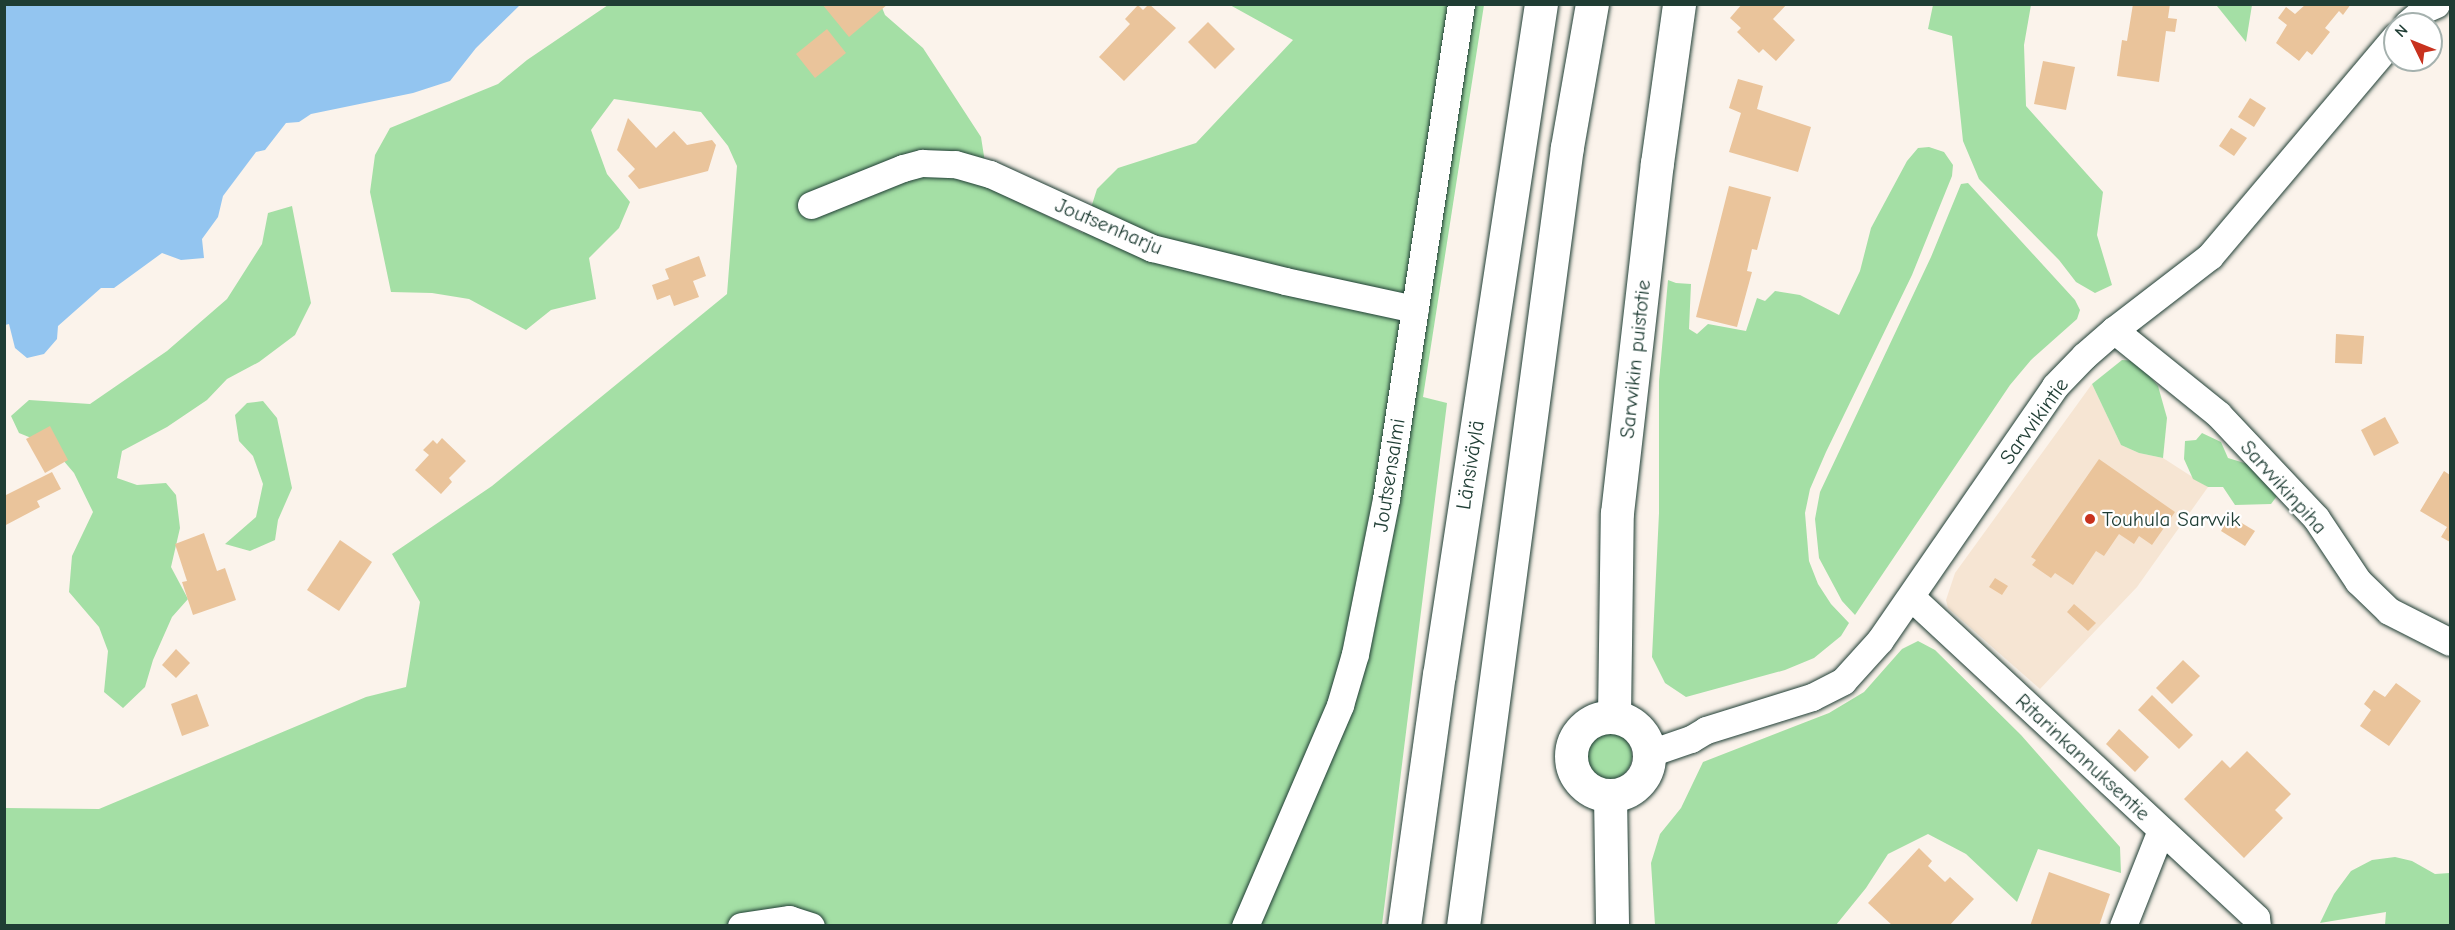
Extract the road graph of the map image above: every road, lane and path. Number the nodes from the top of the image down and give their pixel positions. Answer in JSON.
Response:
{"nodes":[{"id":1,"x":1541,"y":4,"type":"edge"},
{"id":2,"x":1592,"y":4,"type":"edge"},
{"id":3,"x":1679,"y":4,"type":"edge"},
{"id":4,"x":2436,"y":4,"type":"edge"},
{"id":5,"x":1457,"y":6,"type":"edge"},
{"id":6,"x":2421,"y":12,"type":"edge"},
{"id":7,"x":2383,"y":51,"type":"edge"},
{"id":8,"x":811,"y":205,"type":"dead end"},
{"id":9,"x":1415,"y":309,"type":"junction"},
{"id":10,"x":2114,"y":330,"type":"junction"},
{"id":11,"x":1911,"y":597,"type":"junction"},
{"id":12,"x":2451,"y":642,"type":"edge"},
{"id":13,"x":1614,"y":716,"type":"junction"},
{"id":14,"x":1650,"y":753,"type":"junction"},
{"id":15,"x":1610,"y":795,"type":"junction"},
{"id":16,"x":2161,"y":830,"type":"junction"},
{"id":17,"x":2257,"y":922,"type":"edge"},
{"id":18,"x":741,"y":926,"type":"edge"},
{"id":19,"x":811,"y":926,"type":"edge"},
{"id":20,"x":1245,"y":926,"type":"edge"},
{"id":21,"x":1404,"y":926,"type":"edge"},
{"id":22,"x":1463,"y":926,"type":"edge"},
{"id":23,"x":1612,"y":926,"type":"edge"},
{"id":24,"x":2123,"y":926,"type":"edge"}],
"edges":[{"from":1,"to":21,"type":"main road","name":"Länsiväylä"},
{"from":2,"to":22,"type":"main road"},
{"from":3,"to":13,"type":"main road","name":"Sarvvikin puistotie"},
{"from":4,"to":6,"type":"street"},
{"from":5,"to":9,"type":"street","name":"Joutsensalmi"},
{"from":7,"to":10,"type":"street","name":"Sarvvikintie"},
{"from":8,"to":9,"type":"street","name":"Joutsenharju"},
{"from":9,"to":20,"type":"street","name":"Joutsensalmi"},
{"from":10,"to":11,"type":"street","name":"Sarvvikintie"},
{"from":10,"to":12,"type":"street","name":"Sarvvikinpiha"},
{"from":11,"to":14,"type":"street","name":"Sarvvikintie"},
{"from":11,"to":16,"type":"street","name":"Ritarinkannuksentie"},
{"from":13,"to":14,"type":"main road"},
{"from":13,"to":15,"type":"main road"},
{"from":14,"to":15,"type":"main road"},
{"from":15,"to":23,"type":"main road"},
{"from":16,"to":17,"type":"street","name":"Ritarinkannuksentie"},
{"from":16,"to":24,"type":"street"},
{"from":18,"to":19,"type":"street"}]}
